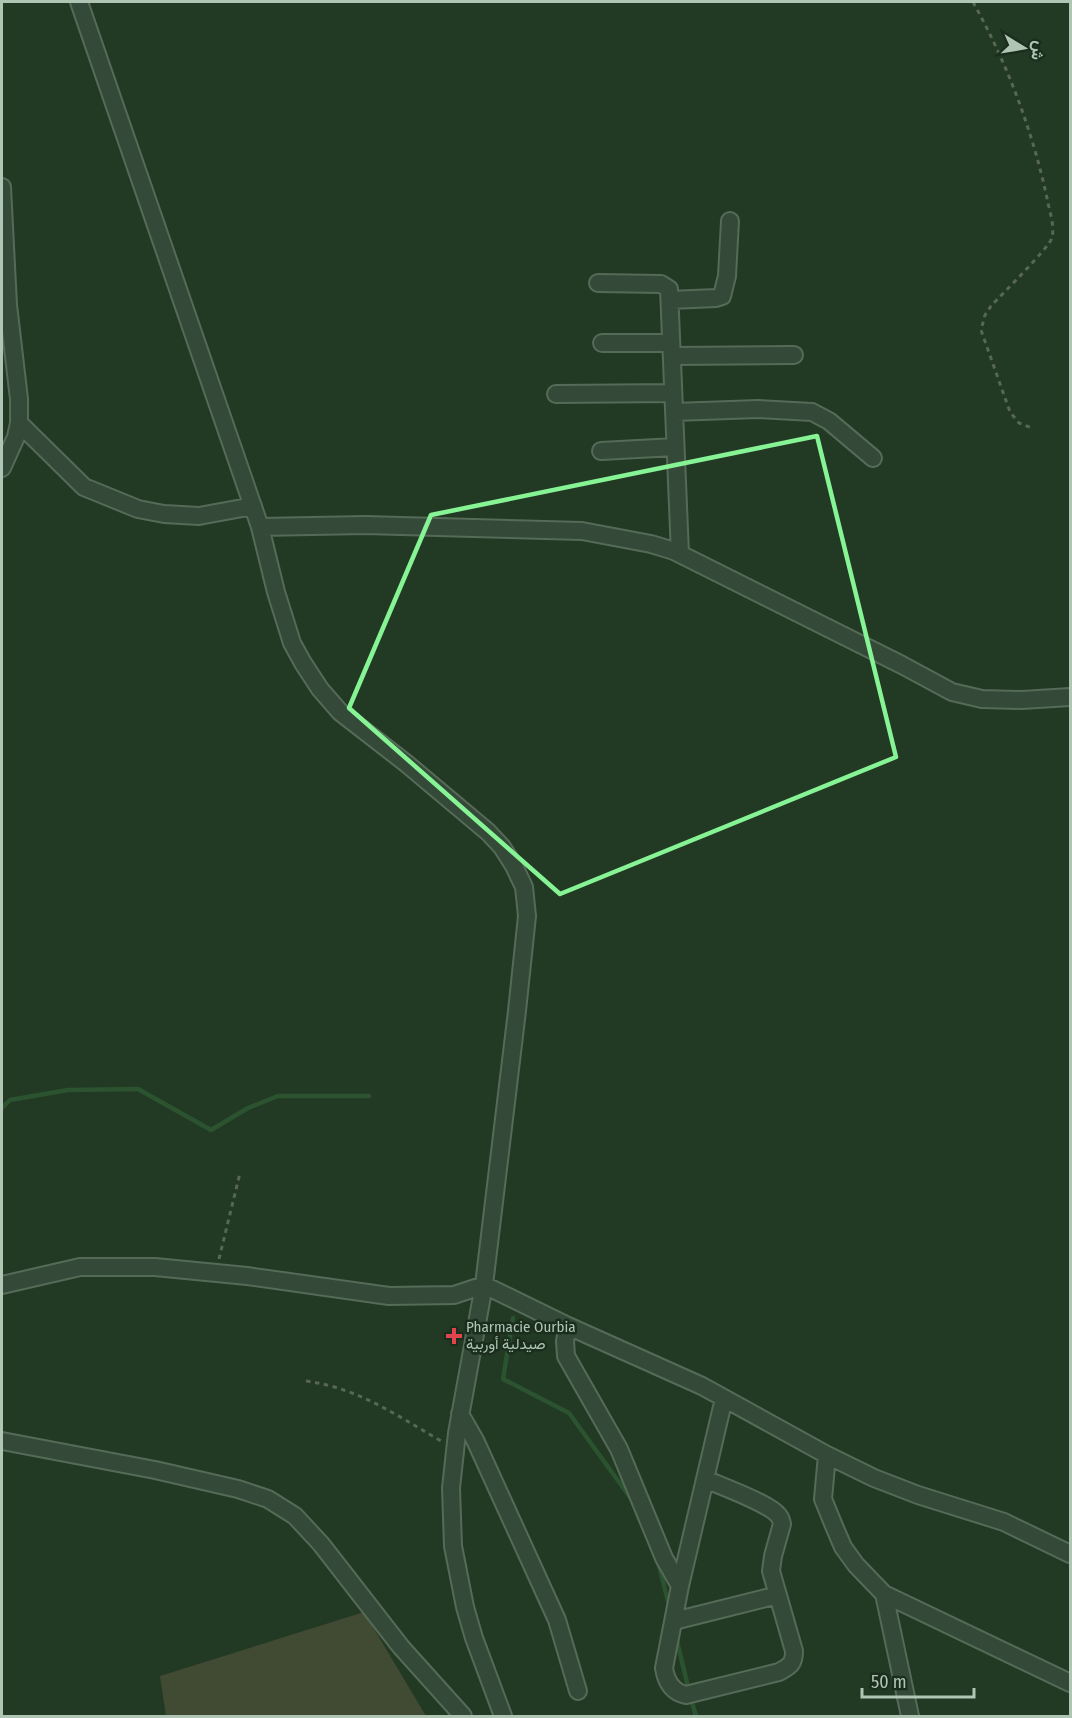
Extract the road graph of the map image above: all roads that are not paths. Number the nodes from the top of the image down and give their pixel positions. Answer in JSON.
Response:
{"nodes":[{"id":1,"x":79,"y":2,"type":"edge"},
{"id":2,"x":2,"y":187,"type":"edge"},
{"id":3,"x":730,"y":221,"type":"dead end"},
{"id":4,"x":598,"y":283,"type":"dead end"},
{"id":5,"x":670,"y":300,"type":"junction"},
{"id":6,"x":602,"y":343,"type":"dead end"},
{"id":7,"x":672,"y":350,"type":"junction"},
{"id":8,"x":2,"y":351,"type":"edge"},
{"id":9,"x":794,"y":355,"type":"dead end"},
{"id":10,"x":14,"y":363,"type":"junction"},
{"id":11,"x":673,"y":393,"type":"junction"},
{"id":12,"x":556,"y":394,"type":"dead end"},
{"id":13,"x":674,"y":412,"type":"junction"},
{"id":14,"x":20,"y":423,"type":"junction"},
{"id":15,"x":675,"y":447,"type":"junction"},
{"id":16,"x":601,"y":451,"type":"dead end"},
{"id":17,"x":873,"y":458,"type":"dead end"},
{"id":18,"x":2,"y":468,"type":"edge"},
{"id":19,"x":253,"y":506,"type":"junction"},
{"id":20,"x":260,"y":527,"type":"junction"},
{"id":21,"x":680,"y":554,"type":"junction"},
{"id":22,"x":1071,"y":697,"type":"edge"},
{"id":23,"x":2,"y":1285,"type":"edge"},
{"id":24,"x":484,"y":1285,"type":"junction"},
{"id":25,"x":568,"y":1326,"type":"junction"},
{"id":26,"x":724,"y":1398,"type":"junction"},
{"id":27,"x":460,"y":1414,"type":"junction"},
{"id":28,"x":2,"y":1441,"type":"edge"},
{"id":29,"x":827,"y":1455,"type":"junction"},
{"id":30,"x":705,"y":1479,"type":"junction"},
{"id":31,"x":1071,"y":1554,"type":"edge"},
{"id":32,"x":680,"y":1586,"type":"junction"},
{"id":33,"x":884,"y":1594,"type":"junction"},
{"id":34,"x":778,"y":1595,"type":"junction"},
{"id":35,"x":674,"y":1621,"type":"junction"},
{"id":36,"x":1071,"y":1683,"type":"edge"},
{"id":37,"x":578,"y":1691,"type":"dead end"},
{"id":38,"x":463,"y":1716,"type":"edge"},
{"id":39,"x":503,"y":1716,"type":"edge"},
{"id":40,"x":910,"y":1716,"type":"edge"}],
"edges":[{"from":1,"to":19,"type":"street"},
{"from":2,"to":10,"type":"street"},
{"from":3,"to":5,"type":"street"},
{"from":4,"to":5,"type":"street"},
{"from":5,"to":7,"type":"street"},
{"from":6,"to":7,"type":"street"},
{"from":7,"to":9,"type":"street"},
{"from":7,"to":11,"type":"street"},
{"from":8,"to":10,"type":"street"},
{"from":10,"to":14,"type":"street"},
{"from":11,"to":12,"type":"street"},
{"from":11,"to":13,"type":"street"},
{"from":13,"to":15,"type":"street"},
{"from":13,"to":17,"type":"street"},
{"from":14,"to":18,"type":"street"},
{"from":14,"to":19,"type":"street"},
{"from":15,"to":16,"type":"street"},
{"from":15,"to":21,"type":"street"},
{"from":19,"to":20,"type":"street"},
{"from":20,"to":21,"type":"street"},
{"from":20,"to":24,"type":"street"},
{"from":21,"to":22,"type":"street"},
{"from":23,"to":24,"type":"street"},
{"from":24,"to":25,"type":"street"},
{"from":24,"to":27,"type":"street"},
{"from":25,"to":26,"type":"street"},
{"from":25,"to":32,"type":"street"},
{"from":26,"to":29,"type":"street"},
{"from":26,"to":30,"type":"street"},
{"from":27,"to":37,"type":"street"},
{"from":27,"to":39,"type":"street"},
{"from":28,"to":38,"type":"street"},
{"from":29,"to":31,"type":"street"},
{"from":29,"to":33,"type":"street"},
{"from":30,"to":32,"type":"street"},
{"from":30,"to":34,"type":"street"},
{"from":32,"to":35,"type":"street"},
{"from":33,"to":36,"type":"street"},
{"from":33,"to":40,"type":"street"},
{"from":34,"to":35,"type":"street"},
{"from":34,"to":35,"type":"street"}]}
